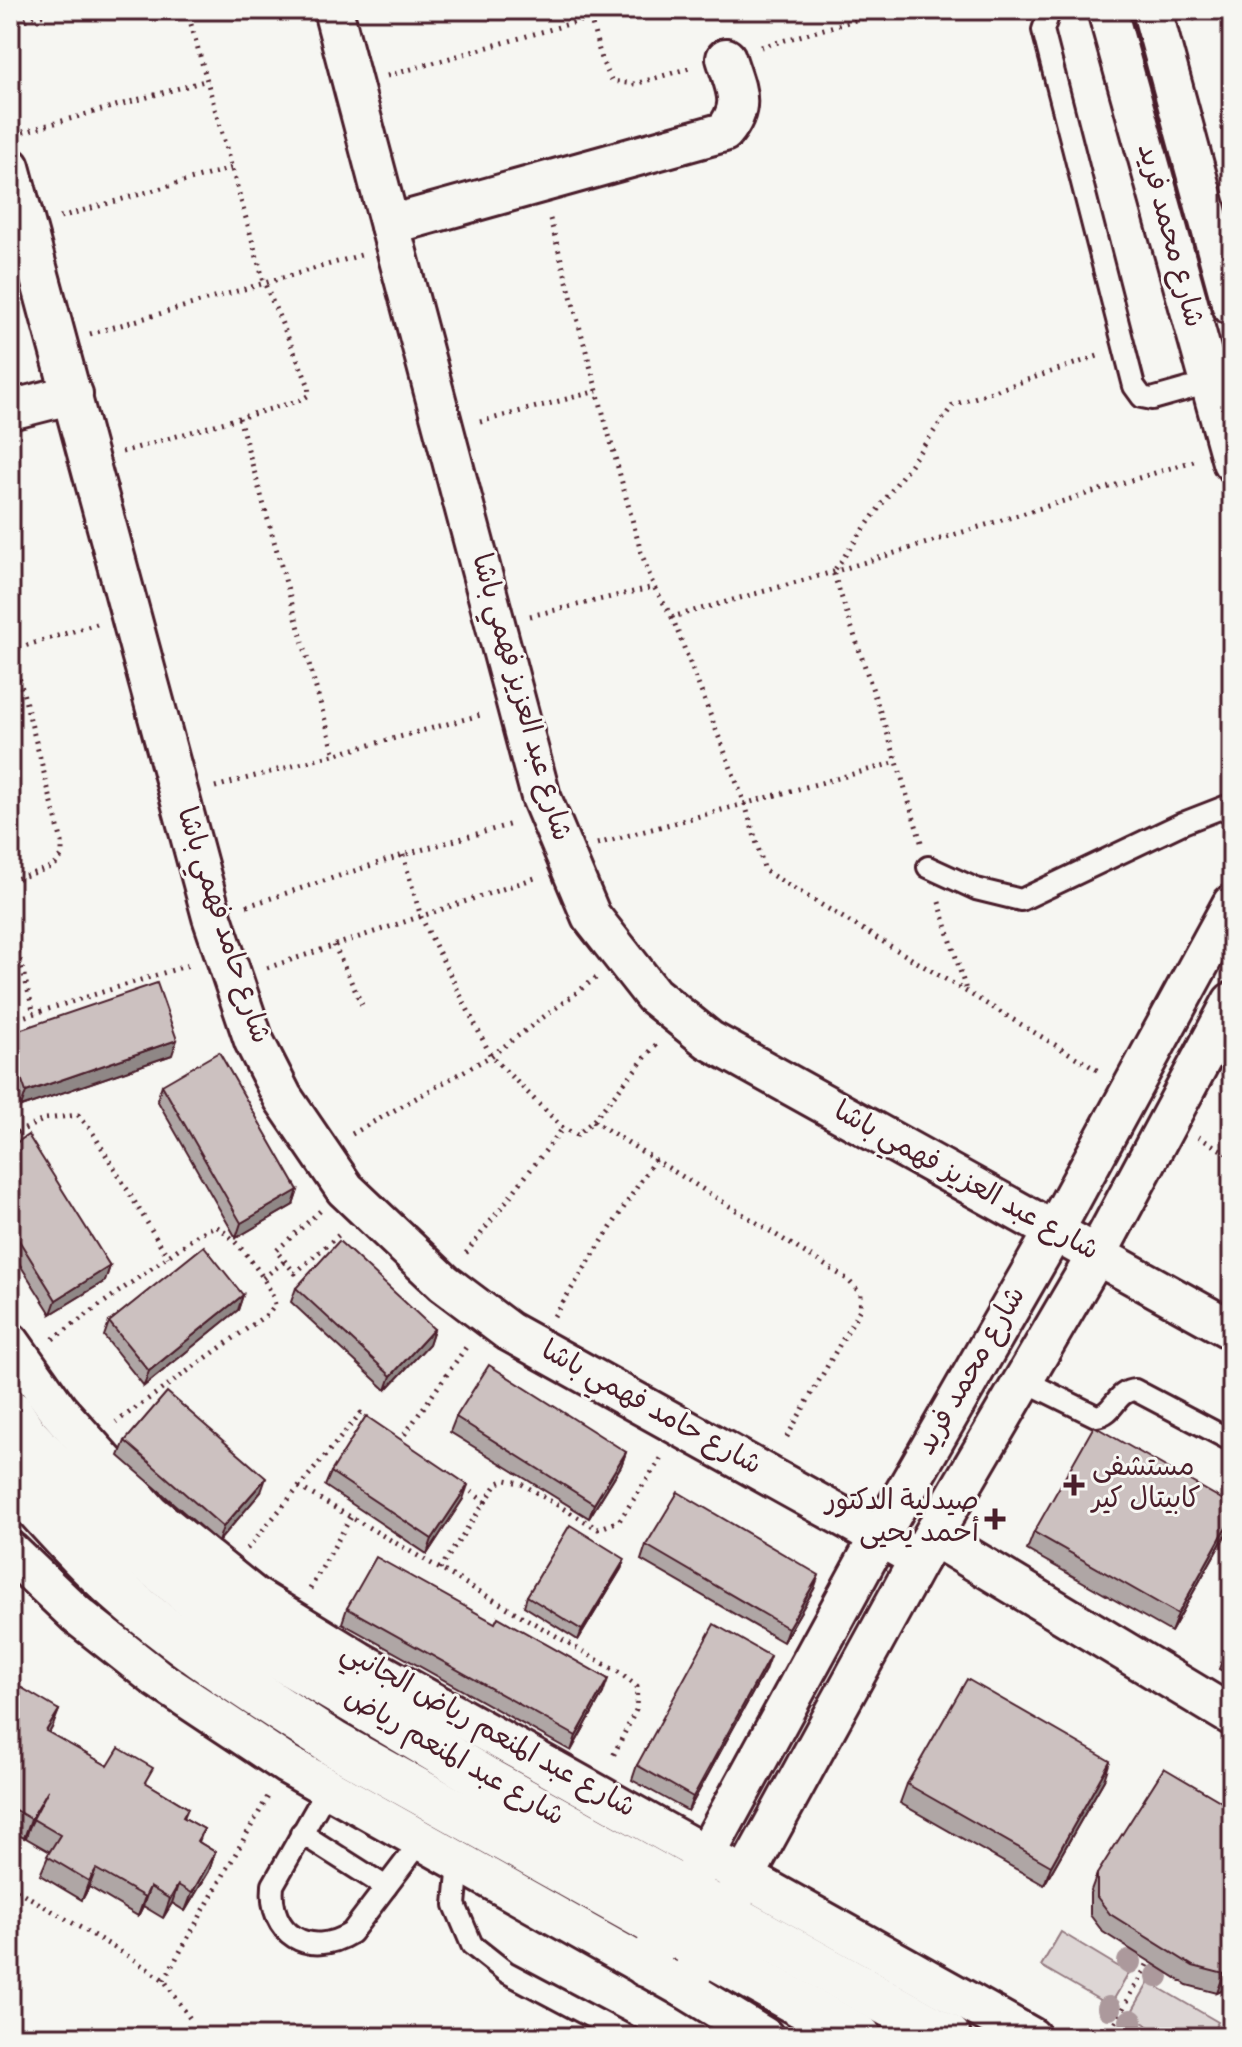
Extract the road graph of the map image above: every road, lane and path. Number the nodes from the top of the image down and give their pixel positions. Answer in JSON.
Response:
{"nodes":[{"id":1,"x":58,"y":10,"type":"edge"},
{"id":2,"x":187,"y":10,"type":"edge"},
{"id":3,"x":333,"y":10,"type":"edge"},
{"id":4,"x":588,"y":10,"type":"edge"},
{"id":5,"x":1050,"y":10,"type":"edge"},
{"id":6,"x":1107,"y":10,"type":"edge"},
{"id":7,"x":1152,"y":10,"type":"edge"},
{"id":8,"x":590,"y":18,"type":"junction"},
{"id":9,"x":10,"y":24,"type":"edge"},
{"id":10,"x":726,"y":58,"type":"dead end"},
{"id":11,"x":208,"y":80,"type":"junction"},
{"id":12,"x":612,"y":81,"type":"dead end"},
{"id":13,"x":353,"y":86,"type":"junction"},
{"id":14,"x":10,"y":135,"type":"edge"},
{"id":15,"x":10,"y":167,"type":"edge"},
{"id":16,"x":232,"y":168,"type":"junction"},
{"id":17,"x":541,"y":183,"type":"junction"},
{"id":18,"x":26,"y":226,"type":"junction"},
{"id":19,"x":392,"y":235,"type":"junction"},
{"id":20,"x":264,"y":282,"type":"junction"},
{"id":21,"x":1232,"y":306,"type":"edge"},
{"id":22,"x":59,"y":344,"type":"junction"},
{"id":23,"x":1124,"y":347,"type":"junction"},
{"id":24,"x":1209,"y":383,"type":"junction"},
{"id":25,"x":597,"y":391,"type":"junction"},
{"id":26,"x":73,"y":394,"type":"junction"},
{"id":27,"x":10,"y":410,"type":"edge"},
{"id":28,"x":239,"y":418,"type":"junction"},
{"id":29,"x":444,"y":431,"type":"junction"},
{"id":30,"x":1230,"y":456,"type":"edge"},
{"id":31,"x":90,"y":461,"type":"junction"},
{"id":32,"x":833,"y":572,"type":"junction"},
{"id":33,"x":654,"y":587,"type":"junction"},
{"id":34,"x":131,"y":614,"type":"junction"},
{"id":35,"x":672,"y":617,"type":"junction"},
{"id":36,"x":496,"y":625,"type":"junction"},
{"id":37,"x":11,"y":650,"type":"edge"},
{"id":38,"x":516,"y":704,"type":"junction"},
{"id":39,"x":335,"y":755,"type":"junction"},
{"id":40,"x":897,"y":762,"type":"junction"},
{"id":41,"x":180,"y":796,"type":"junction"},
{"id":42,"x":745,"y":804,"type":"junction"},
{"id":43,"x":1232,"y":804,"type":"edge"},
{"id":44,"x":548,"y":814,"type":"junction"},
{"id":45,"x":403,"y":855,"type":"junction"},
{"id":46,"x":566,"y":860,"type":"junction"},
{"id":47,"x":928,"y":867,"type":"junction"},
{"id":48,"x":10,"y":881,"type":"edge"},
{"id":49,"x":1232,"y":904,"type":"edge"},
{"id":50,"x":212,"y":917,"type":"junction"},
{"id":51,"x":421,"y":917,"type":"junction"},
{"id":52,"x":10,"y":921,"type":"edge"},
{"id":53,"x":334,"y":945,"type":"junction"},
{"id":54,"x":623,"y":958,"type":"junction"},
{"id":55,"x":228,"y":967,"type":"junction"},
{"id":56,"x":966,"y":990,"type":"junction"},
{"id":57,"x":1232,"y":1002,"type":"edge"},
{"id":58,"x":362,"y":1005,"type":"dead end"},
{"id":59,"x":34,"y":1014,"type":"junction"},
{"id":60,"x":679,"y":1017,"type":"junction"},
{"id":61,"x":10,"y":1021,"type":"edge"},
{"id":62,"x":491,"y":1056,"type":"junction"},
{"id":63,"x":1132,"y":1090,"type":"junction"},
{"id":64,"x":593,"y":1121,"type":"junction"},
{"id":65,"x":563,"y":1128,"type":"junction"},
{"id":66,"x":10,"y":1136,"type":"edge"},
{"id":67,"x":319,"y":1152,"type":"junction"},
{"id":68,"x":655,"y":1159,"type":"junction"},
{"id":69,"x":356,"y":1200,"type":"junction"},
{"id":70,"x":1053,"y":1233,"type":"junction"},
{"id":71,"x":1096,"y":1256,"type":"junction"},
{"id":72,"x":168,"y":1257,"type":"junction"},
{"id":73,"x":285,"y":1261,"type":"junction"},
{"id":74,"x":263,"y":1278,"type":"junction"},
{"id":75,"x":444,"y":1283,"type":"junction"},
{"id":76,"x":488,"y":1316,"type":"junction"},
{"id":77,"x":1232,"y":1330,"type":"edge"},
{"id":78,"x":535,"y":1346,"type":"junction"},
{"id":79,"x":17,"y":1351,"type":"edge"},
{"id":80,"x":1023,"y":1380,"type":"junction"},
{"id":81,"x":10,"y":1412,"type":"edge"},
{"id":82,"x":381,"y":1427,"type":"edge"},
{"id":83,"x":682,"y":1427,"type":"junction"},
{"id":84,"x":391,"y":1434,"type":"edge"},
{"id":85,"x":400,"y":1441,"type":"junction"},
{"id":86,"x":1232,"y":1441,"type":"edge"},
{"id":87,"x":87,"y":1443,"type":"junction"},
{"id":88,"x":413,"y":1450,"type":"edge"},
{"id":89,"x":766,"y":1474,"type":"junction"},
{"id":90,"x":449,"y":1476,"type":"edge"},
{"id":91,"x":10,"y":1478,"type":"edge"},
{"id":92,"x":299,"y":1487,"type":"junction"},
{"id":93,"x":485,"y":1502,"type":"junction"},
{"id":94,"x":351,"y":1517,"type":"junction"},
{"id":95,"x":879,"y":1537,"type":"junction"},
{"id":96,"x":926,"y":1548,"type":"junction"},
{"id":97,"x":10,"y":1551,"type":"edge"},
{"id":98,"x":440,"y":1569,"type":"junction"},
{"id":99,"x":226,"y":1574,"type":"junction"},
{"id":100,"x":293,"y":1620,"type":"junction"},
{"id":101,"x":1232,"y":1716,"type":"edge"},
{"id":102,"x":286,"y":1764,"type":"junction"},
{"id":103,"x":328,"y":1788,"type":"junction"},
{"id":104,"x":595,"y":1793,"type":"junction"},
{"id":105,"x":301,"y":1833,"type":"junction"},
{"id":106,"x":421,"y":1841,"type":"junction"},
{"id":107,"x":459,"y":1862,"type":"junction"},
{"id":108,"x":697,"y":1872,"type":"junction"},
{"id":109,"x":10,"y":1886,"type":"edge"},
{"id":110,"x":386,"y":1887,"type":"junction"},
{"id":111,"x":737,"y":1895,"type":"junction"},
{"id":112,"x":665,"y":1928,"type":"junction"},
{"id":113,"x":705,"y":1951,"type":"junction"},
{"id":114,"x":1149,"y":1961,"type":"edge"},
{"id":115,"x":645,"y":1967,"type":"junction"},
{"id":116,"x":164,"y":1980,"type":"junction"},
{"id":117,"x":684,"y":1988,"type":"junction"},
{"id":118,"x":191,"y":2020,"type":"dead end"},
{"id":119,"x":629,"y":2037,"type":"edge"},
{"id":120,"x":764,"y":2037,"type":"edge"},
{"id":121,"x":859,"y":2037,"type":"edge"},
{"id":122,"x":948,"y":2037,"type":"edge"},
{"id":123,"x":1031,"y":2037,"type":"edge"},
{"id":124,"x":1108,"y":2037,"type":"edge"}],
"edges":[{"from":1,"to":9,"type":"path"},
{"from":2,"to":11,"type":"path"},
{"from":3,"to":13,"type":"street","name":"شارع عبد العزيز فهمي باشا"},
{"from":4,"to":8,"type":"path"},
{"from":5,"to":23,"type":"lane"},
{"from":6,"to":24,"type":"street","name":"شارع محمد فريد"},
{"from":7,"to":21,"type":"street","name":"شارع محمد فريد"},
{"from":8,"to":12,"type":"path"},
{"from":8,"to":13,"type":"path"},
{"from":10,"to":17,"type":"street"},
{"from":11,"to":14,"type":"path"},
{"from":11,"to":16,"type":"path"},
{"from":13,"to":19,"type":"street","name":"شارع عبد العزيز فهمي باشا"},
{"from":15,"to":18,"type":"street","name":"شارع حامد فهمي باشا"},
{"from":16,"to":18,"type":"path"},
{"from":16,"to":20,"type":"path"},
{"from":17,"to":19,"type":"street"},
{"from":17,"to":25,"type":"path"},
{"from":18,"to":22,"type":"street","name":"شارع حامد فهمي باشا"},
{"from":19,"to":20,"type":"path"},
{"from":19,"to":29,"type":"street","name":"شارع عبد العزيز فهمي باشا"},
{"from":20,"to":22,"type":"path"},
{"from":20,"to":28,"type":"path"},
{"from":22,"to":26,"type":"street","name":"شارع حامد فهمي باشا"},
{"from":23,"to":24,"type":"lane"},
{"from":23,"to":32,"type":"path"},
{"from":24,"to":30,"type":"street","name":"شارع محمد فريد"},
{"from":25,"to":29,"type":"path"},
{"from":25,"to":33,"type":"path"},
{"from":26,"to":27,"type":"street"},
{"from":26,"to":31,"type":"street","name":"شارع حامد فهمي باشا"},
{"from":28,"to":31,"type":"path"},
{"from":28,"to":39,"type":"path"},
{"from":29,"to":36,"type":"street","name":"شارع عبد العزيز فهمي باشا"},
{"from":30,"to":32,"type":"path"},
{"from":31,"to":34,"type":"street","name":"شارع حامد فهمي باشا"},
{"from":32,"to":35,"type":"path"},
{"from":32,"to":40,"type":"path"},
{"from":33,"to":35,"type":"path"},
{"from":33,"to":36,"type":"path"},
{"from":34,"to":37,"type":"path"},
{"from":34,"to":41,"type":"street","name":"شارع حامد فهمي باشا"},
{"from":35,"to":42,"type":"path"},
{"from":36,"to":38,"type":"street","name":"شارع عبد العزيز فهمي باشا"},
{"from":37,"to":48,"type":"path"},
{"from":38,"to":39,"type":"path"},
{"from":38,"to":44,"type":"street","name":"شارع عبد العزيز فهمي باشا"},
{"from":39,"to":41,"type":"path"},
{"from":40,"to":42,"type":"path"},
{"from":40,"to":47,"type":"path"},
{"from":41,"to":50,"type":"street","name":"شارع حامد فهمي باشا"},
{"from":42,"to":46,"type":"path"},
{"from":42,"to":56,"type":"path"},
{"from":43,"to":47,"type":"lane"},
{"from":44,"to":45,"type":"path"},
{"from":44,"to":46,"type":"street","name":"شارع عبد العزيز فهمي باشا"},
{"from":45,"to":50,"type":"path"},
{"from":45,"to":51,"type":"path"},
{"from":46,"to":51,"type":"path"},
{"from":46,"to":54,"type":"street","name":"شارع عبد العزيز فهمي باشا"},
{"from":47,"to":56,"type":"path"},
{"from":49,"to":63,"type":"street","name":"شارع محمد فريد"},
{"from":50,"to":55,"type":"street","name":"شارع حامد فهمي باشا"},
{"from":51,"to":53,"type":"path"},
{"from":51,"to":62,"type":"path"},
{"from":52,"to":59,"type":"path"},
{"from":53,"to":55,"type":"path"},
{"from":53,"to":58,"type":"path"},
{"from":54,"to":60,"type":"street","name":"شارع عبد العزيز فهمي باشا"},
{"from":54,"to":62,"type":"path"},
{"from":55,"to":59,"type":"path"},
{"from":55,"to":67,"type":"street","name":"شارع حامد فهمي باشا"},
{"from":56,"to":63,"type":"path"},
{"from":57,"to":71,"type":"street","name":"شارع محمد فريد"},
{"from":59,"to":61,"type":"path"},
{"from":60,"to":64,"type":"path"},
{"from":60,"to":70,"type":"street","name":"شارع عبد العزيز فهمي باشا"},
{"from":62,"to":65,"type":"path"},
{"from":62,"to":67,"type":"path"},
{"from":63,"to":70,"type":"street","name":"شارع محمد فريد"},
{"from":64,"to":65,"type":"path"},
{"from":64,"to":68,"type":"path"},
{"from":65,"to":75,"type":"path"},
{"from":66,"to":72,"type":"path"},
{"from":67,"to":69,"type":"street","name":"شارع حامد فهمي باشا"},
{"from":68,"to":78,"type":"path"},
{"from":68,"to":89,"type":"path"},
{"from":69,"to":73,"type":"path"},
{"from":69,"to":73,"type":"path"},
{"from":69,"to":75,"type":"street","name":"شارع حامد فهمي باشا"},
{"from":70,"to":71,"type":"street","name":"شارع عبد العزيز فهمي باشا"},
{"from":70,"to":95,"type":"street","name":"شارع محمد فريد"},
{"from":71,"to":77,"type":"street","name":"شارع عبد العزيز فهمي باشا"},
{"from":71,"to":80,"type":"street","name":"شارع محمد فريد"},
{"from":72,"to":74,"type":"path"},
{"from":72,"to":79,"type":"path"},
{"from":73,"to":74,"type":"path"},
{"from":74,"to":87,"type":"path"},
{"from":75,"to":76,"type":"street","name":"شارع حامد فهمي باشا"},
{"from":76,"to":78,"type":"street","name":"شارع حامد فهمي باشا"},
{"from":76,"to":85,"type":"path"},
{"from":78,"to":83,"type":"street","name":"شارع حامد فهمي باشا"},
{"from":79,"to":87,"type":"street","name":"شارع عبد المنعم رياض الجانبي"},
{"from":80,"to":86,"type":"lane"},
{"from":80,"to":96,"type":"street","name":"شارع محمد فريد"},
{"from":81,"to":108,"type":"street","name":"شارع عبد المنعم رياض"},
{"from":82,"to":92,"type":"path"},
{"from":83,"to":89,"type":"street","name":"شارع حامد فهمي باشا"},
{"from":83,"to":93,"type":"path"},
{"from":84,"to":85,"type":"path"},
{"from":85,"to":88,"type":"path"},
{"from":87,"to":99,"type":"street","name":"شارع عبد المنعم رياض الجانبي"},
{"from":89,"to":95,"type":"street","name":"شارع حامد فهمي باشا"},
{"from":90,"to":93,"type":"path"},
{"from":91,"to":112,"type":"street","name":"شارع عبد المنعم رياض"},
{"from":92,"to":94,"type":"path"},
{"from":92,"to":99,"type":"path"},
{"from":93,"to":98,"type":"path"},
{"from":94,"to":98,"type":"path"},
{"from":94,"to":100,"type":"path"},
{"from":95,"to":96,"type":"street","name":"شارع حامد فهمي باشا"},
{"from":95,"to":108,"type":"street","name":"شارع محمد فريد"},
{"from":96,"to":101,"type":"street","name":"شارع حامد فهمي باشا"},
{"from":96,"to":111,"type":"street","name":"شارع محمد فريد"},
{"from":97,"to":102,"type":"street"},
{"from":98,"to":104,"type":"path"},
{"from":99,"to":100,"type":"street","name":"شارع عبد المنعم رياض الجانبي"},
{"from":100,"to":104,"type":"street","name":"شارع عبد المنعم رياض الجانبي"},
{"from":102,"to":103,"type":"street"},
{"from":102,"to":116,"type":"path"},
{"from":103,"to":105,"type":"lane"},
{"from":103,"to":106,"type":"street"},
{"from":104,"to":108,"type":"street","name":"شارع عبد المنعم رياض الجانبي"},
{"from":105,"to":110,"type":"lane"},
{"from":105,"to":110,"type":"lane"},
{"from":106,"to":107,"type":"street"},
{"from":106,"to":110,"type":"lane"},
{"from":107,"to":115,"type":"street"},
{"from":107,"to":119,"type":"lane"},
{"from":108,"to":111,"type":"street","name":"شارع عبد المنعم رياض"},
{"from":108,"to":112,"type":"street","name":"شارع محمد فريد"},
{"from":109,"to":116,"type":"path"},
{"from":111,"to":113,"type":"street","name":"شارع محمد فريد"},
{"from":111,"to":122,"type":"street","name":"شارع عبد المنعم رياض"},
{"from":111,"to":123,"type":"street"},
{"from":112,"to":113,"type":"street","name":"شارع عبد المنعم رياض"},
{"from":112,"to":115,"type":"street","name":"شارع محمد فريد"},
{"from":113,"to":117,"type":"street","name":"شارع محمد فريد"},
{"from":113,"to":121,"type":"street","name":"شارع عبد المنعم رياض"},
{"from":114,"to":124,"type":"path"},
{"from":115,"to":117,"type":"street"},
{"from":116,"to":118,"type":"path"},
{"from":117,"to":120,"type":"street"}]}
